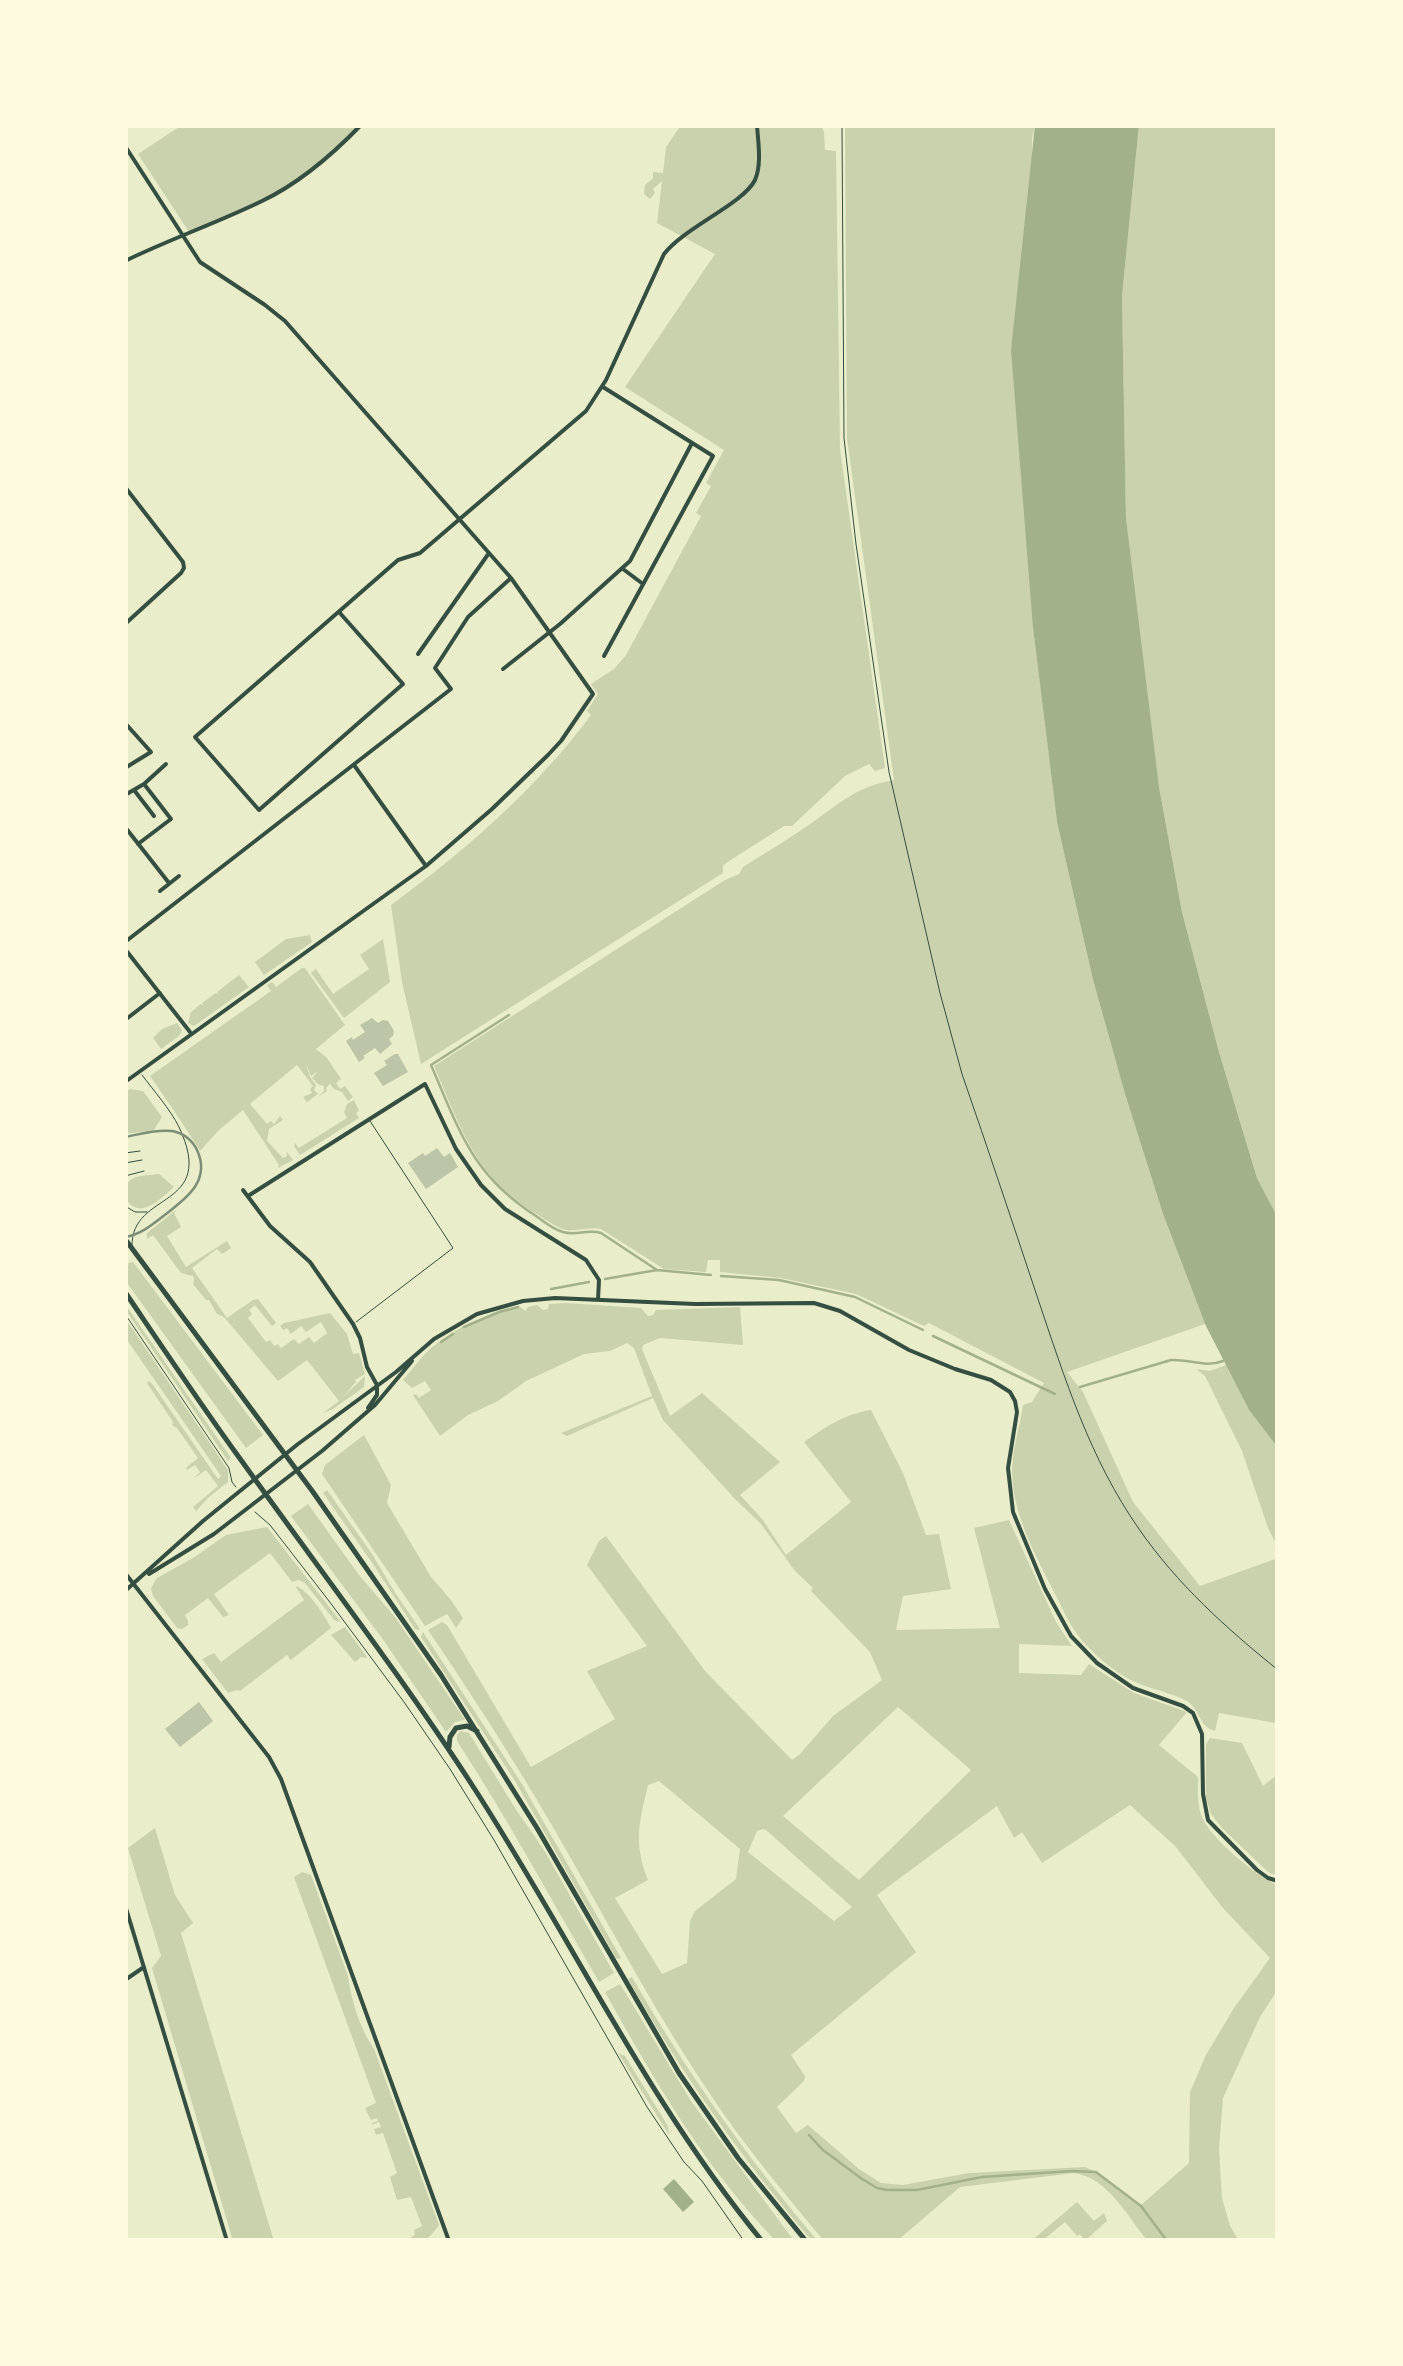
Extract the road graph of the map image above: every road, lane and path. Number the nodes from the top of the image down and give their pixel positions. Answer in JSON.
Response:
{"nodes":[{"id":1,"x":362,"y":125,"type":"edge"},
{"id":2,"x":758,"y":125,"type":"edge"},
{"id":3,"x":842,"y":125,"type":"edge"},
{"id":4,"x":125,"y":146,"type":"edge"},
{"id":5,"x":182,"y":235,"type":"junction"},
{"id":6,"x":125,"y":261,"type":"edge"},
{"id":7,"x":603,"y":387,"type":"junction"},
{"id":8,"x":692,"y":443,"type":"junction"},
{"id":9,"x":125,"y":487,"type":"edge"},
{"id":10,"x":458,"y":520,"type":"junction"},
{"id":11,"x":488,"y":553,"type":"junction"},
{"id":12,"x":623,"y":569,"type":"junction"},
{"id":13,"x":511,"y":578,"type":"junction"},
{"id":14,"x":644,"y":584,"type":"junction"},
{"id":15,"x":339,"y":612,"type":"junction"},
{"id":16,"x":125,"y":624,"type":"edge"},
{"id":17,"x":550,"y":632,"type":"junction"},
{"id":18,"x":418,"y":654,"type":"dead end"},
{"id":19,"x":604,"y":656,"type":"dead end"},
{"id":20,"x":503,"y":669,"type":"dead end"},
{"id":21,"x":125,"y":722,"type":"edge"},
{"id":22,"x":166,"y":764,"type":"dead end"},
{"id":23,"x":354,"y":765,"type":"junction"},
{"id":24,"x":125,"y":768,"type":"edge"},
{"id":25,"x":144,"y":784,"type":"junction"},
{"id":26,"x":134,"y":790,"type":"junction"},
{"id":27,"x":125,"y":795,"type":"edge"},
{"id":28,"x":154,"y":816,"type":"dead end"},
{"id":29,"x":125,"y":826,"type":"edge"},
{"id":30,"x":138,"y":844,"type":"junction"},
{"id":31,"x":426,"y":866,"type":"junction"},
{"id":32,"x":179,"y":876,"type":"dead end"},
{"id":33,"x":169,"y":883,"type":"junction"},
{"id":34,"x":160,"y":890,"type":"dead end"},
{"id":35,"x":125,"y":942,"type":"edge"},
{"id":36,"x":125,"y":949,"type":"edge"},
{"id":37,"x":160,"y":993,"type":"junction"},
{"id":38,"x":125,"y":1020,"type":"edge"},
{"id":39,"x":191,"y":1034,"type":"junction"},
{"id":40,"x":140,"y":1071,"type":"junction"},
{"id":41,"x":125,"y":1082,"type":"edge"},
{"id":42,"x":369,"y":1120,"type":"junction"},
{"id":43,"x":140,"y":1151,"type":"dead end"},
{"id":44,"x":125,"y":1153,"type":"edge"},
{"id":45,"x":142,"y":1160,"type":"dead end"},
{"id":46,"x":125,"y":1163,"type":"edge"},
{"id":47,"x":144,"y":1172,"type":"dead end"},
{"id":48,"x":125,"y":1176,"type":"edge"},
{"id":49,"x":244,"y":1190,"type":"dead end"},
{"id":50,"x":248,"y":1196,"type":"junction"},
{"id":51,"x":125,"y":1206,"type":"edge"},
{"id":52,"x":150,"y":1211,"type":"junction"},
{"id":53,"x":125,"y":1239,"type":"edge"},
{"id":54,"x":132,"y":1249,"type":"junction"},
{"id":55,"x":125,"y":1292,"type":"edge"},
{"id":56,"x":598,"y":1300,"type":"junction"},
{"id":57,"x":125,"y":1314,"type":"edge"},
{"id":58,"x":354,"y":1324,"type":"junction"},
{"id":59,"x":413,"y":1358,"type":"junction"},
{"id":60,"x":395,"y":1382,"type":"junction"},
{"id":61,"x":377,"y":1385,"type":"junction"},
{"id":62,"x":366,"y":1412,"type":"junction"},
{"id":63,"x":285,"y":1454,"type":"junction"},
{"id":64,"x":297,"y":1470,"type":"junction"},
{"id":65,"x":255,"y":1480,"type":"junction"},
{"id":66,"x":235,"y":1485,"type":"dead end"},
{"id":67,"x":266,"y":1494,"type":"junction"},
{"id":68,"x":254,"y":1511,"type":"dead end"},
{"id":69,"x":125,"y":1573,"type":"edge"},
{"id":70,"x":140,"y":1578,"type":"junction"},
{"id":71,"x":134,"y":1584,"type":"junction"},
{"id":72,"x":125,"y":1590,"type":"edge"},
{"id":73,"x":1278,"y":1670,"type":"edge"},
{"id":74,"x":482,"y":1736,"type":"junction"},
{"id":75,"x":452,"y":1754,"type":"junction"},
{"id":76,"x":1278,"y":1881,"type":"edge"},
{"id":77,"x":125,"y":1906,"type":"edge"},
{"id":78,"x":144,"y":1968,"type":"junction"},
{"id":79,"x":125,"y":1980,"type":"edge"},
{"id":80,"x":227,"y":2241,"type":"edge"},
{"id":81,"x":448,"y":2241,"type":"edge"},
{"id":82,"x":744,"y":2241,"type":"edge"},
{"id":83,"x":762,"y":2241,"type":"edge"},
{"id":84,"x":806,"y":2241,"type":"edge"}],
"edges":[{"from":1,"to":5,"type":"street"},
{"from":2,"to":7,"type":"street"},
{"from":3,"to":73,"type":"lane"},
{"from":4,"to":5,"type":"street"},
{"from":5,"to":6,"type":"street"},
{"from":5,"to":10,"type":"street"},
{"from":7,"to":8,"type":"street"},
{"from":7,"to":10,"type":"street"},
{"from":8,"to":12,"type":"street"},
{"from":8,"to":14,"type":"street"},
{"from":9,"to":16,"type":"street"},
{"from":10,"to":11,"type":"street"},
{"from":10,"to":15,"type":"street"},
{"from":11,"to":13,"type":"street"},
{"from":11,"to":18,"type":"street"},
{"from":12,"to":14,"type":"street"},
{"from":12,"to":17,"type":"street"},
{"from":13,"to":17,"type":"street"},
{"from":13,"to":23,"type":"street"},
{"from":14,"to":19,"type":"street"},
{"from":15,"to":15,"type":"street"},
{"from":17,"to":20,"type":"street"},
{"from":17,"to":31,"type":"street"},
{"from":21,"to":24,"type":"street"},
{"from":22,"to":25,"type":"street"},
{"from":23,"to":31,"type":"street"},
{"from":23,"to":35,"type":"street"},
{"from":25,"to":26,"type":"street"},
{"from":25,"to":30,"type":"street"},
{"from":26,"to":27,"type":"street"},
{"from":26,"to":28,"type":"street"},
{"from":29,"to":30,"type":"street"},
{"from":30,"to":33,"type":"street"},
{"from":31,"to":39,"type":"street"},
{"from":32,"to":33,"type":"street"},
{"from":33,"to":34,"type":"street"},
{"from":36,"to":37,"type":"street"},
{"from":37,"to":38,"type":"street"},
{"from":37,"to":39,"type":"street"},
{"from":39,"to":40,"type":"street"},
{"from":40,"to":41,"type":"street"},
{"from":40,"to":52,"type":"lane"},
{"from":42,"to":50,"type":"street"},
{"from":42,"to":56,"type":"street"},
{"from":42,"to":58,"type":"lane"},
{"from":43,"to":44,"type":"lane"},
{"from":45,"to":46,"type":"lane"},
{"from":47,"to":48,"type":"lane"},
{"from":49,"to":50,"type":"street"},
{"from":50,"to":58,"type":"street"},
{"from":51,"to":52,"type":"lane"},
{"from":52,"to":54,"type":"lane"},
{"from":53,"to":54,"type":"main road"},
{"from":54,"to":63,"type":"main road"},
{"from":55,"to":65,"type":"main road"},
{"from":56,"to":59,"type":"street"},
{"from":56,"to":76,"type":"street"},
{"from":57,"to":66,"type":"path"},
{"from":58,"to":61,"type":"street"},
{"from":59,"to":60,"type":"street"},
{"from":59,"to":61,"type":"street"},
{"from":60,"to":61,"type":"street"},
{"from":60,"to":62,"type":"street"},
{"from":61,"to":62,"type":"street"},
{"from":61,"to":63,"type":"street"},
{"from":62,"to":64,"type":"street"},
{"from":63,"to":64,"type":"main road"},
{"from":63,"to":65,"type":"street"},
{"from":64,"to":67,"type":"street"},
{"from":64,"to":74,"type":"main road"},
{"from":65,"to":67,"type":"main road"},
{"from":65,"to":70,"type":"street"},
{"from":67,"to":70,"type":"street"},
{"from":67,"to":75,"type":"main road"},
{"from":68,"to":82,"type":"path"},
{"from":69,"to":71,"type":"street"},
{"from":70,"to":71,"type":"street"},
{"from":71,"to":72,"type":"street"},
{"from":71,"to":81,"type":"street"},
{"from":74,"to":75,"type":"main road"},
{"from":74,"to":84,"type":"main road"},
{"from":75,"to":83,"type":"main road"},
{"from":77,"to":78,"type":"street"},
{"from":78,"to":79,"type":"street"},
{"from":78,"to":80,"type":"street"}]}
